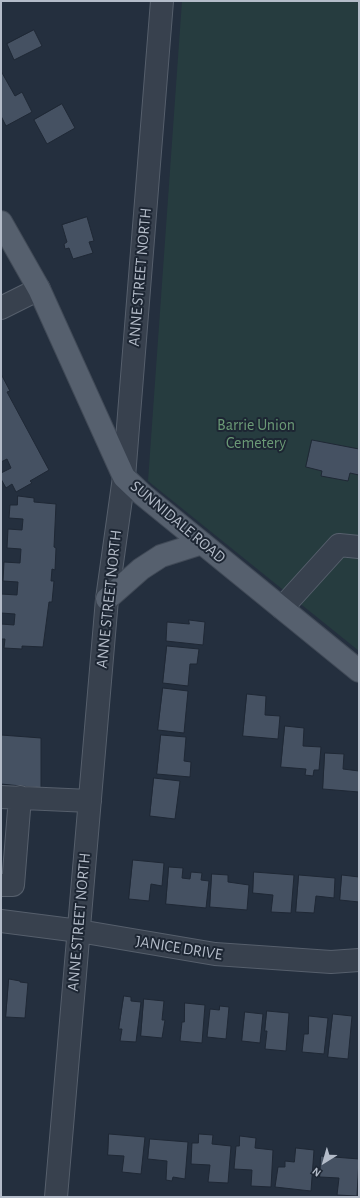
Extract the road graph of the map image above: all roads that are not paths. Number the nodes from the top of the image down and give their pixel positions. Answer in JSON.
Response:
{"nodes":[{"id":1,"x":162,"y":1,"type":"edge"},
{"id":2,"x":1,"y":222,"type":"edge"},
{"id":3,"x":39,"y":289,"type":"junction"},
{"id":4,"x":1,"y":308,"type":"edge"},
{"id":5,"x":124,"y":477,"type":"junction"},
{"id":6,"x":202,"y":542,"type":"junction"},
{"id":7,"x":359,"y":547,"type":"edge"},
{"id":8,"x":107,"y":599,"type":"junction"},
{"id":9,"x":282,"y":608,"type":"junction"},
{"id":10,"x":359,"y":671,"type":"edge"},
{"id":11,"x":10,"y":797,"type":"edge"},
{"id":12,"x":90,"y":801,"type":"junction"},
{"id":13,"x":1,"y":885,"type":"edge"},
{"id":14,"x":1,"y":921,"type":"edge"},
{"id":15,"x":79,"y":931,"type":"junction"},
{"id":16,"x":359,"y":960,"type":"edge"},
{"id":17,"x":56,"y":1197,"type":"edge"}],
"edges":[{"from":1,"to":5,"type":"street","name":"ANNE STREET NORTH"},
{"from":2,"to":3,"type":"main road","name":"SUNNIDALE ROAD"},
{"from":3,"to":4,"type":"street"},
{"from":3,"to":5,"type":"main road","name":"SUNNIDALE ROAD"},
{"from":5,"to":6,"type":"main road","name":"SUNNIDALE ROAD"},
{"from":5,"to":8,"type":"street","name":"ANNE STREET NORTH"},
{"from":6,"to":8,"type":"main road"},
{"from":6,"to":9,"type":"main road","name":"SUNNIDALE ROAD"},
{"from":7,"to":9,"type":"street"},
{"from":8,"to":12,"type":"street","name":"ANNE STREET NORTH"},
{"from":9,"to":10,"type":"main road","name":"SUNNIDALE ROAD"},
{"from":11,"to":12,"type":"street"},
{"from":11,"to":13,"type":"street"},
{"from":12,"to":15,"type":"street","name":"ANNE STREET NORTH"},
{"from":14,"to":15,"type":"street","name":"JANICE DRIVE"},
{"from":15,"to":16,"type":"street","name":"JANICE DRIVE"},
{"from":15,"to":17,"type":"street","name":"ANNE STREET NORTH"}]}
